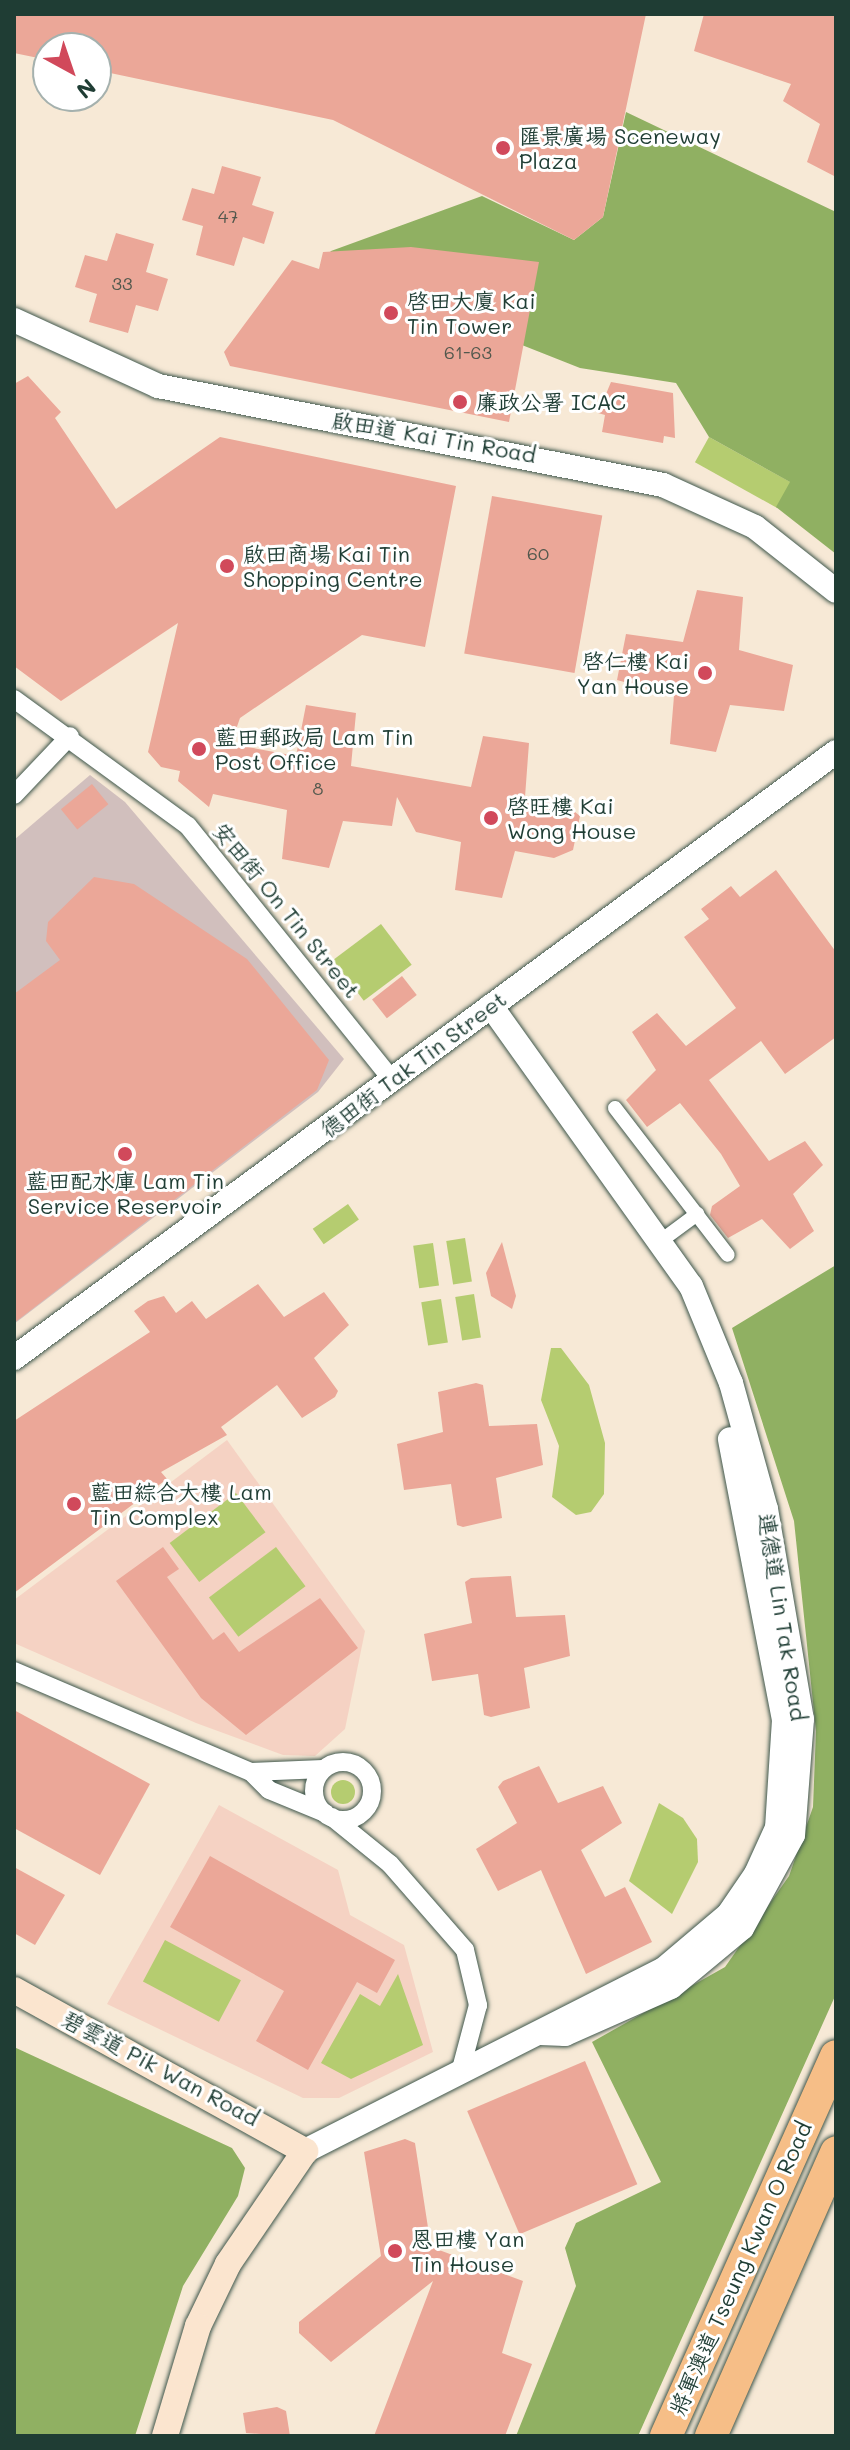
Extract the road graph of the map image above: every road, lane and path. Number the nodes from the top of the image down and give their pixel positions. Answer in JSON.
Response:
{"nodes":[{"id":1,"x":14,"y":320,"type":"edge"},
{"id":2,"x":836,"y":591,"type":"edge"},
{"id":3,"x":14,"y":699,"type":"edge"},
{"id":4,"x":70,"y":736,"type":"junction"},
{"id":5,"x":836,"y":741,"type":"edge"},
{"id":6,"x":836,"y":752,"type":"edge"},
{"id":7,"x":812,"y":770,"type":"junction"},
{"id":8,"x":14,"y":795,"type":"edge"},
{"id":9,"x":491,"y":1006,"type":"junction"},
{"id":10,"x":392,"y":1080,"type":"junction"},
{"id":11,"x":615,"y":1108,"type":"dead end"},
{"id":12,"x":697,"y":1214,"type":"junction"},
{"id":13,"x":658,"y":1243,"type":"junction"},
{"id":14,"x":728,"y":1255,"type":"dead end"},
{"id":15,"x":14,"y":1358,"type":"edge"},
{"id":16,"x":14,"y":1671,"type":"edge"},
{"id":17,"x":323,"y":1769,"type":"junction"},
{"id":18,"x":251,"y":1772,"type":"junction"},
{"id":19,"x":328,"y":1815,"type":"junction"},
{"id":20,"x":14,"y":1990,"type":"edge"},
{"id":21,"x":836,"y":2056,"type":"edge"},
{"id":22,"x":461,"y":2069,"type":"junction"},
{"id":23,"x":305,"y":2151,"type":"junction"},
{"id":24,"x":836,"y":2152,"type":"edge"},
{"id":25,"x":165,"y":2436,"type":"edge"},
{"id":26,"x":666,"y":2436,"type":"edge"},
{"id":27,"x":711,"y":2436,"type":"edge"}],
"edges":[{"from":1,"to":2,"type":"street","name":"啟田道 Kai Tin Road"},
{"from":3,"to":4,"type":"street","name":"安田街 On Tin Street"},
{"from":4,"to":8,"type":"street"},
{"from":4,"to":10,"type":"street","name":"安田街 On Tin Street"},
{"from":5,"to":7,"type":"street","name":"德田街 Tak Tin Street"},
{"from":6,"to":7,"type":"street","name":"德田街 Tak Tin Street"},
{"from":7,"to":9,"type":"street","name":"德田街 Tak Tin Street"},
{"from":9,"to":10,"type":"street","name":"德田街 Tak Tin Street"},
{"from":9,"to":13,"type":"street","name":"連德道 Lin Tak Road"},
{"from":10,"to":15,"type":"street","name":"德田街 Tak Tin Street"},
{"from":11,"to":12,"type":"street"},
{"from":12,"to":13,"type":"street"},
{"from":12,"to":14,"type":"street"},
{"from":13,"to":22,"type":"street","name":"連德道 Lin Tak Road"},
{"from":16,"to":18,"type":"street"},
{"from":17,"to":18,"type":"street"},
{"from":17,"to":19,"type":"street"},
{"from":17,"to":19,"type":"street"},
{"from":18,"to":19,"type":"street"},
{"from":19,"to":22,"type":"street"},
{"from":20,"to":23,"type":"main road","name":"碧雲道 Pik Wan Road"},
{"from":21,"to":26,"type":"highway","name":"將軍澳道 Tseung Kwan O Road"},
{"from":22,"to":23,"type":"street","name":"連德道 Lin Tak Road"},
{"from":23,"to":25,"type":"main road","name":"連德道 Lin Tak Road"},
{"from":24,"to":27,"type":"highway","name":"將軍澳道 Tseung Kwan O Road"}]}
